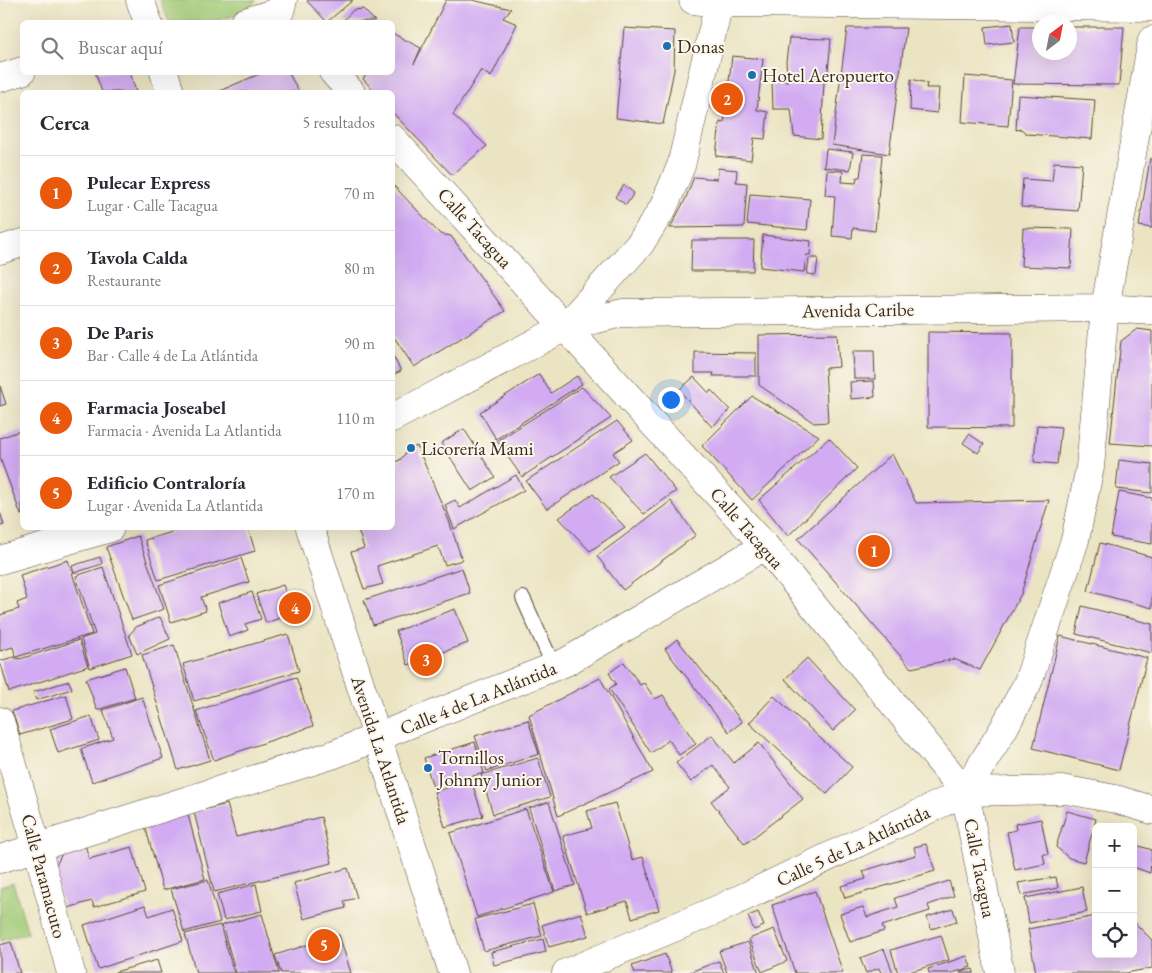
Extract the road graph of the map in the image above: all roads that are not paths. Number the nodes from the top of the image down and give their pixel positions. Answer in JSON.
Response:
{"nodes":[{"id":1,"x":140,"y":0,"type":"edge"},
{"id":2,"x":706,"y":2,"type":"edge"},
{"id":3,"x":1152,"y":8,"type":"edge"},
{"id":4,"x":284,"y":11,"type":"edge"},
{"id":5,"x":147,"y":20,"type":"edge"},
{"id":6,"x":252,"y":20,"type":"edge"},
{"id":7,"x":1152,"y":40,"type":"edge"},
{"id":8,"x":20,"y":72,"type":"edge"},
{"id":9,"x":165,"y":75,"type":"edge"},
{"id":10,"x":336,"y":75,"type":"edge"},
{"id":11,"x":0,"y":78,"type":"edge"},
{"id":12,"x":169,"y":90,"type":"edge"},
{"id":13,"x":349,"y":90,"type":"edge"},
{"id":14,"x":395,"y":141,"type":"edge"},
{"id":15,"x":20,"y":244,"type":"edge"},
{"id":16,"x":0,"y":250,"type":"edge"},
{"id":17,"x":1105,"y":308,"type":"junction"},
{"id":18,"x":1152,"y":312,"type":"edge"},
{"id":19,"x":565,"y":327,"type":"junction"},
{"id":20,"x":395,"y":416,"type":"edge"},
{"id":21,"x":103,"y":530,"type":"edge"},
{"id":22,"x":311,"y":530,"type":"edge"},
{"id":23,"x":765,"y":546,"type":"junction"},
{"id":24,"x":0,"y":560,"type":"edge"},
{"id":25,"x":523,"y":598,"type":"dead end"},
{"id":26,"x":554,"y":667,"type":"junction"},
{"id":27,"x":0,"y":721,"type":"edge"},
{"id":28,"x":377,"y":739,"type":"junction"},
{"id":29,"x":965,"y":792,"type":"junction"},
{"id":30,"x":1152,"y":810,"type":"edge"},
{"id":31,"x":37,"y":848,"type":"junction"},
{"id":32,"x":0,"y":859,"type":"edge"},
{"id":33,"x":70,"y":973,"type":"edge"},
{"id":34,"x":453,"y":973,"type":"edge"},
{"id":35,"x":566,"y":973,"type":"edge"},
{"id":36,"x":1000,"y":973,"type":"edge"}],
"edges":[{"from":1,"to":5,"type":"street"},
{"from":2,"to":3,"type":"street"},
{"from":2,"to":19,"type":"street"},
{"from":4,"to":6,"type":"street"},
{"from":7,"to":17,"type":"street"},
{"from":8,"to":11,"type":"street"},
{"from":9,"to":12,"type":"street"},
{"from":10,"to":13,"type":"street"},
{"from":14,"to":19,"type":"street","name":"Calle Tacagua"},
{"from":15,"to":16,"type":"street"},
{"from":17,"to":18,"type":"street","name":"Avenida Caribe"},
{"from":17,"to":19,"type":"street","name":"Avenida Caribe"},
{"from":17,"to":29,"type":"street"},
{"from":19,"to":20,"type":"street"},
{"from":19,"to":23,"type":"street","name":"Calle Tacagua"},
{"from":21,"to":24,"type":"street"},
{"from":22,"to":28,"type":"street","name":"Avenida La Atlantida"},
{"from":23,"to":26,"type":"street","name":"Calle 4 de La Atlántida"},
{"from":23,"to":29,"type":"street","name":"Calle Tacagua"},
{"from":25,"to":26,"type":"lane"},
{"from":26,"to":28,"type":"street","name":"Calle 4 de La Atlántida"},
{"from":27,"to":31,"type":"street","name":"Calle Paramacuto"},
{"from":28,"to":31,"type":"street","name":"Calle 4 de La Atlántida"},
{"from":28,"to":34,"type":"street","name":"Avenida La Atlantida"},
{"from":29,"to":30,"type":"street","name":"Calle 5 de La Atlántida"},
{"from":29,"to":35,"type":"street","name":"Calle 5 de La Atlántida"},
{"from":29,"to":36,"type":"street","name":"Calle Tacagua"},
{"from":31,"to":32,"type":"street","name":"Calle 4 de La Atlántida"},
{"from":31,"to":33,"type":"street","name":"Calle Paramacuto"}]}
